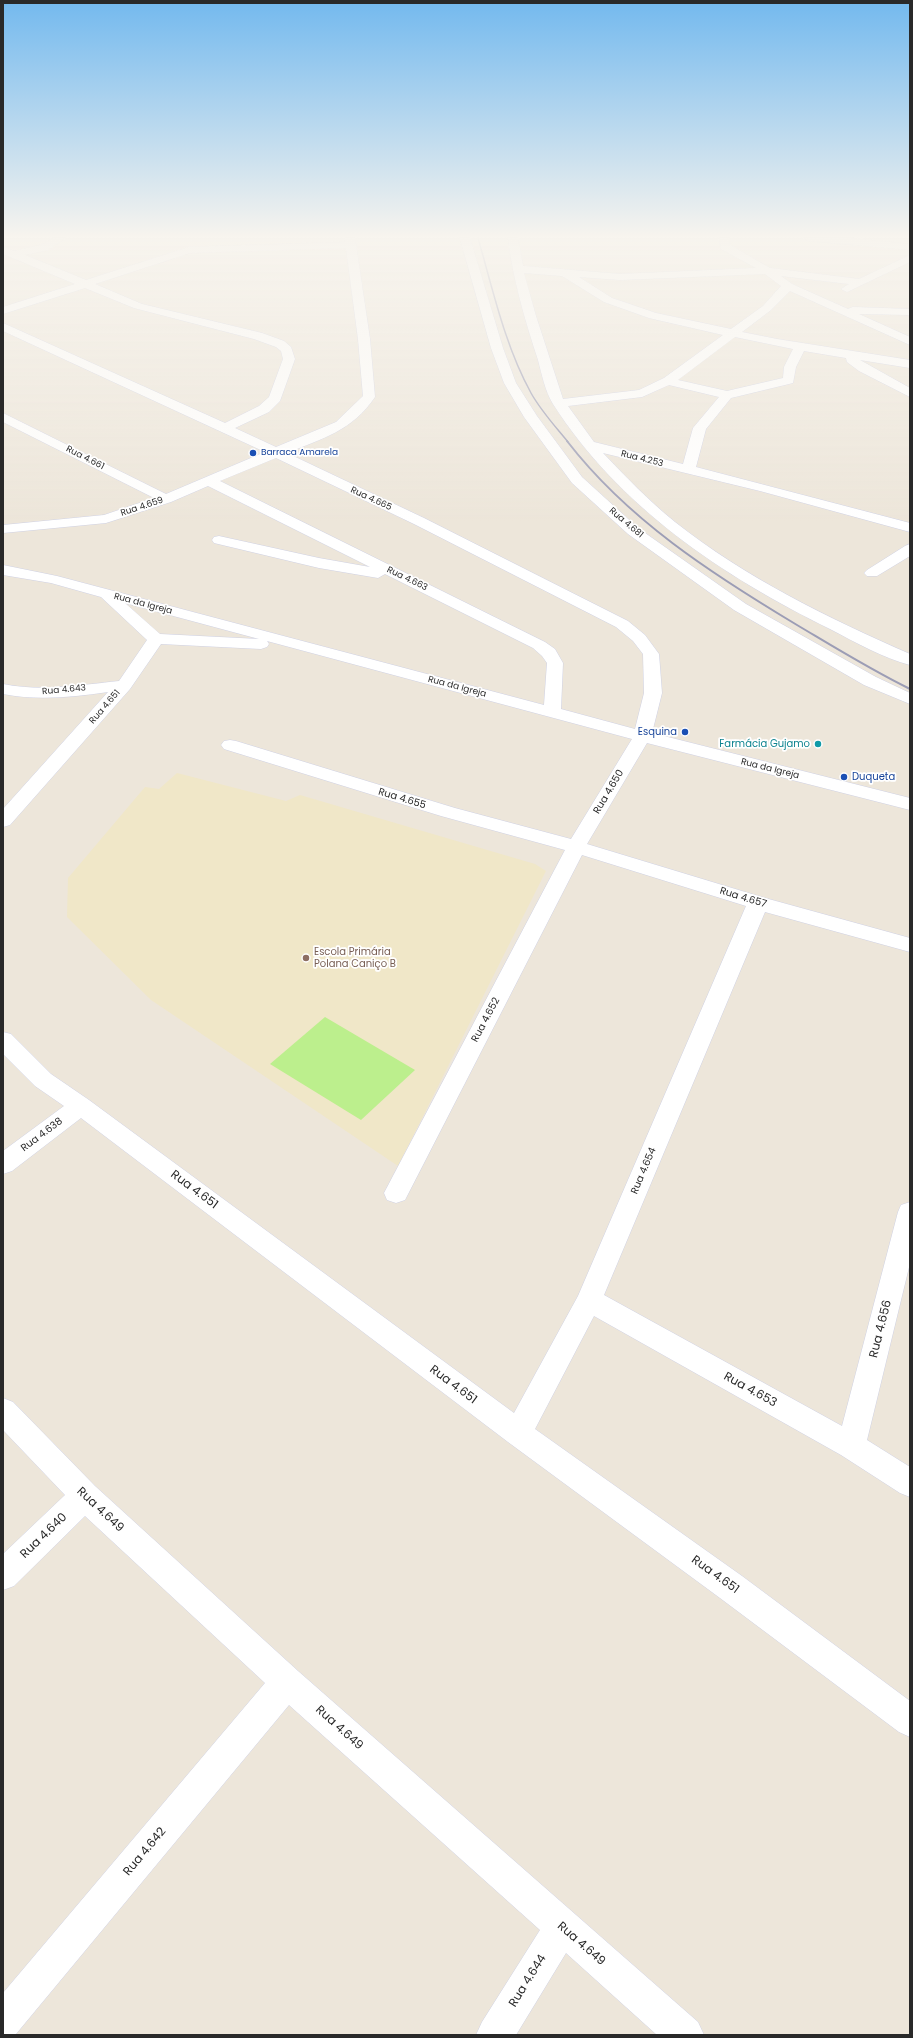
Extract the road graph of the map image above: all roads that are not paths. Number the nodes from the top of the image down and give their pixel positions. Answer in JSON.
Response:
{"nodes":[{"id":1,"x":16,"y":333,"type":"edge"},
{"id":2,"x":243,"y":333,"type":"edge"},
{"id":3,"x":363,"y":333,"type":"edge"},
{"id":4,"x":492,"y":333,"type":"edge"},
{"id":5,"x":536,"y":333,"type":"edge"},
{"id":6,"x":728,"y":333,"type":"edge"},
{"id":7,"x":896,"y":333,"type":"edge"},
{"id":8,"x":732,"y":334,"type":"junction"},
{"id":9,"x":907,"y":338,"type":"edge"},
{"id":10,"x":800,"y":347,"type":"junction"},
{"id":11,"x":848,"y":356,"type":"junction"},
{"id":12,"x":910,"y":364,"type":"edge"},
{"id":13,"x":668,"y":381,"type":"junction"},
{"id":14,"x":910,"y":393,"type":"edge"},
{"id":15,"x":727,"y":395,"type":"junction"},
{"id":16,"x":559,"y":403,"type":"junction"},
{"id":17,"x":3,"y":416,"type":"edge"},
{"id":18,"x":225,"y":428,"type":"junction"},
{"id":19,"x":588,"y":445,"type":"junction"},
{"id":20,"x":273,"y":453,"type":"junction"},
{"id":21,"x":688,"y":470,"type":"junction"},
{"id":22,"x":208,"y":481,"type":"junction"},
{"id":23,"x":166,"y":499,"type":"junction"},
{"id":24,"x":910,"y":528,"type":"edge"},
{"id":25,"x":3,"y":529,"type":"edge"},
{"id":26,"x":219,"y":540,"type":"dead end"},
{"id":27,"x":910,"y":549,"type":"edge"},
{"id":28,"x":3,"y":570,"type":"edge"},
{"id":29,"x":872,"y":573,"type":"dead end"},
{"id":30,"x":400,"y":576,"type":"junction"},
{"id":31,"x":106,"y":594,"type":"junction"},
{"id":32,"x":156,"y":639,"type":"junction"},
{"id":33,"x":306,"y":647,"type":"junction"},
{"id":34,"x":910,"y":660,"type":"edge"},
{"id":35,"x":124,"y":685,"type":"junction"},
{"id":36,"x":3,"y":688,"type":"edge"},
{"id":37,"x":910,"y":699,"type":"edge"},
{"id":38,"x":552,"y":712,"type":"junction"},
{"id":39,"x":642,"y":736,"type":"junction"},
{"id":40,"x":230,"y":745,"type":"dead end"},
{"id":41,"x":910,"y":804,"type":"edge"},
{"id":42,"x":3,"y":821,"type":"edge"},
{"id":43,"x":576,"y":847,"type":"junction"},
{"id":44,"x":758,"y":903,"type":"junction"},
{"id":45,"x":910,"y":944,"type":"edge"},
{"id":46,"x":3,"y":1040,"type":"edge"},
{"id":47,"x":81,"y":1106,"type":"junction"},
{"id":48,"x":3,"y":1164,"type":"edge"},
{"id":49,"x":396,"y":1193,"type":"dead end"},
{"id":50,"x":910,"y":1212,"type":"edge"},
{"id":51,"x":589,"y":1300,"type":"junction"},
{"id":52,"x":3,"y":1411,"type":"edge"},
{"id":53,"x":518,"y":1433,"type":"junction"},
{"id":54,"x":851,"y":1446,"type":"junction"},
{"id":55,"x":910,"y":1483,"type":"edge"},
{"id":56,"x":85,"y":1496,"type":"junction"},
{"id":57,"x":3,"y":1575,"type":"edge"},
{"id":58,"x":287,"y":1682,"type":"junction"},
{"id":59,"x":910,"y":1721,"type":"edge"},
{"id":60,"x":562,"y":1927,"type":"junction"},
{"id":61,"x":3,"y":2021,"type":"edge"},
{"id":62,"x":495,"y":2035,"type":"edge"},
{"id":63,"x":685,"y":2035,"type":"edge"}],
"edges":[{"from":1,"to":18,"type":"street","name":"Rua 4.665"},
{"from":2,"to":18,"type":"street"},
{"from":3,"to":20,"type":"street","name":"Rua 4.659"},
{"from":4,"to":37,"type":"street","name":"Rua 4.681"},
{"from":5,"to":16,"type":"street"},
{"from":6,"to":8,"type":"street"},
{"from":7,"to":9,"type":"street"},
{"from":8,"to":10,"type":"street"},
{"from":8,"to":13,"type":"street"},
{"from":10,"to":11,"type":"street"},
{"from":10,"to":15,"type":"street"},
{"from":11,"to":12,"type":"street"},
{"from":11,"to":14,"type":"street"},
{"from":13,"to":15,"type":"street"},
{"from":13,"to":16,"type":"street"},
{"from":15,"to":21,"type":"street"},
{"from":16,"to":19,"type":"street"},
{"from":17,"to":23,"type":"street","name":"Rua 4.661"},
{"from":18,"to":20,"type":"street","name":"Rua 4.665"},
{"from":19,"to":21,"type":"street","name":"Rua 4.253"},
{"from":19,"to":34,"type":"street"},
{"from":20,"to":22,"type":"street","name":"Rua 4.659"},
{"from":20,"to":39,"type":"street","name":"Rua 4.665"},
{"from":21,"to":24,"type":"street","name":"Rua 4.253"},
{"from":22,"to":23,"type":"street","name":"Rua 4.659"},
{"from":22,"to":30,"type":"street","name":"Rua 4.663"},
{"from":23,"to":25,"type":"street","name":"Rua 4.659"},
{"from":26,"to":30,"type":"street"},
{"from":27,"to":29,"type":"street"},
{"from":28,"to":31,"type":"street","name":"Rua da Igreja"},
{"from":30,"to":38,"type":"street","name":"Rua 4.663"},
{"from":31,"to":32,"type":"street"},
{"from":31,"to":33,"type":"street","name":"Rua da Igreja"},
{"from":32,"to":33,"type":"street"},
{"from":32,"to":35,"type":"street","name":"Rua 4.651"},
{"from":33,"to":38,"type":"street","name":"Rua da Igreja"},
{"from":35,"to":36,"type":"street","name":"Rua 4.643"},
{"from":35,"to":42,"type":"street","name":"Rua 4.651"},
{"from":38,"to":39,"type":"street","name":"Rua da Igreja"},
{"from":39,"to":41,"type":"street","name":"Rua da Igreja"},
{"from":39,"to":43,"type":"street","name":"Rua 4.650"},
{"from":40,"to":43,"type":"street","name":"Rua 4.655"},
{"from":43,"to":44,"type":"street","name":"Rua 4.657"},
{"from":43,"to":49,"type":"street","name":"Rua 4.652"},
{"from":44,"to":45,"type":"street","name":"Rua 4.657"},
{"from":44,"to":51,"type":"street","name":"Rua 4.654"},
{"from":46,"to":47,"type":"street","name":"Rua 4.651"},
{"from":47,"to":48,"type":"street","name":"Rua 4.638"},
{"from":47,"to":53,"type":"street","name":"Rua 4.651"},
{"from":50,"to":54,"type":"street","name":"Rua 4.656"},
{"from":51,"to":53,"type":"street","name":"Rua 4.654"},
{"from":51,"to":54,"type":"street","name":"Rua 4.653"},
{"from":52,"to":56,"type":"street","name":"Rua 4.649"},
{"from":53,"to":59,"type":"street","name":"Rua 4.651"},
{"from":54,"to":55,"type":"street","name":"Rua 4.653"},
{"from":56,"to":57,"type":"street","name":"Rua 4.640"},
{"from":56,"to":58,"type":"street","name":"Rua 4.649"},
{"from":58,"to":60,"type":"street","name":"Rua 4.649"},
{"from":58,"to":61,"type":"street","name":"Rua 4.642"},
{"from":60,"to":62,"type":"street","name":"Rua 4.644"},
{"from":60,"to":63,"type":"street","name":"Rua 4.649"}]}
